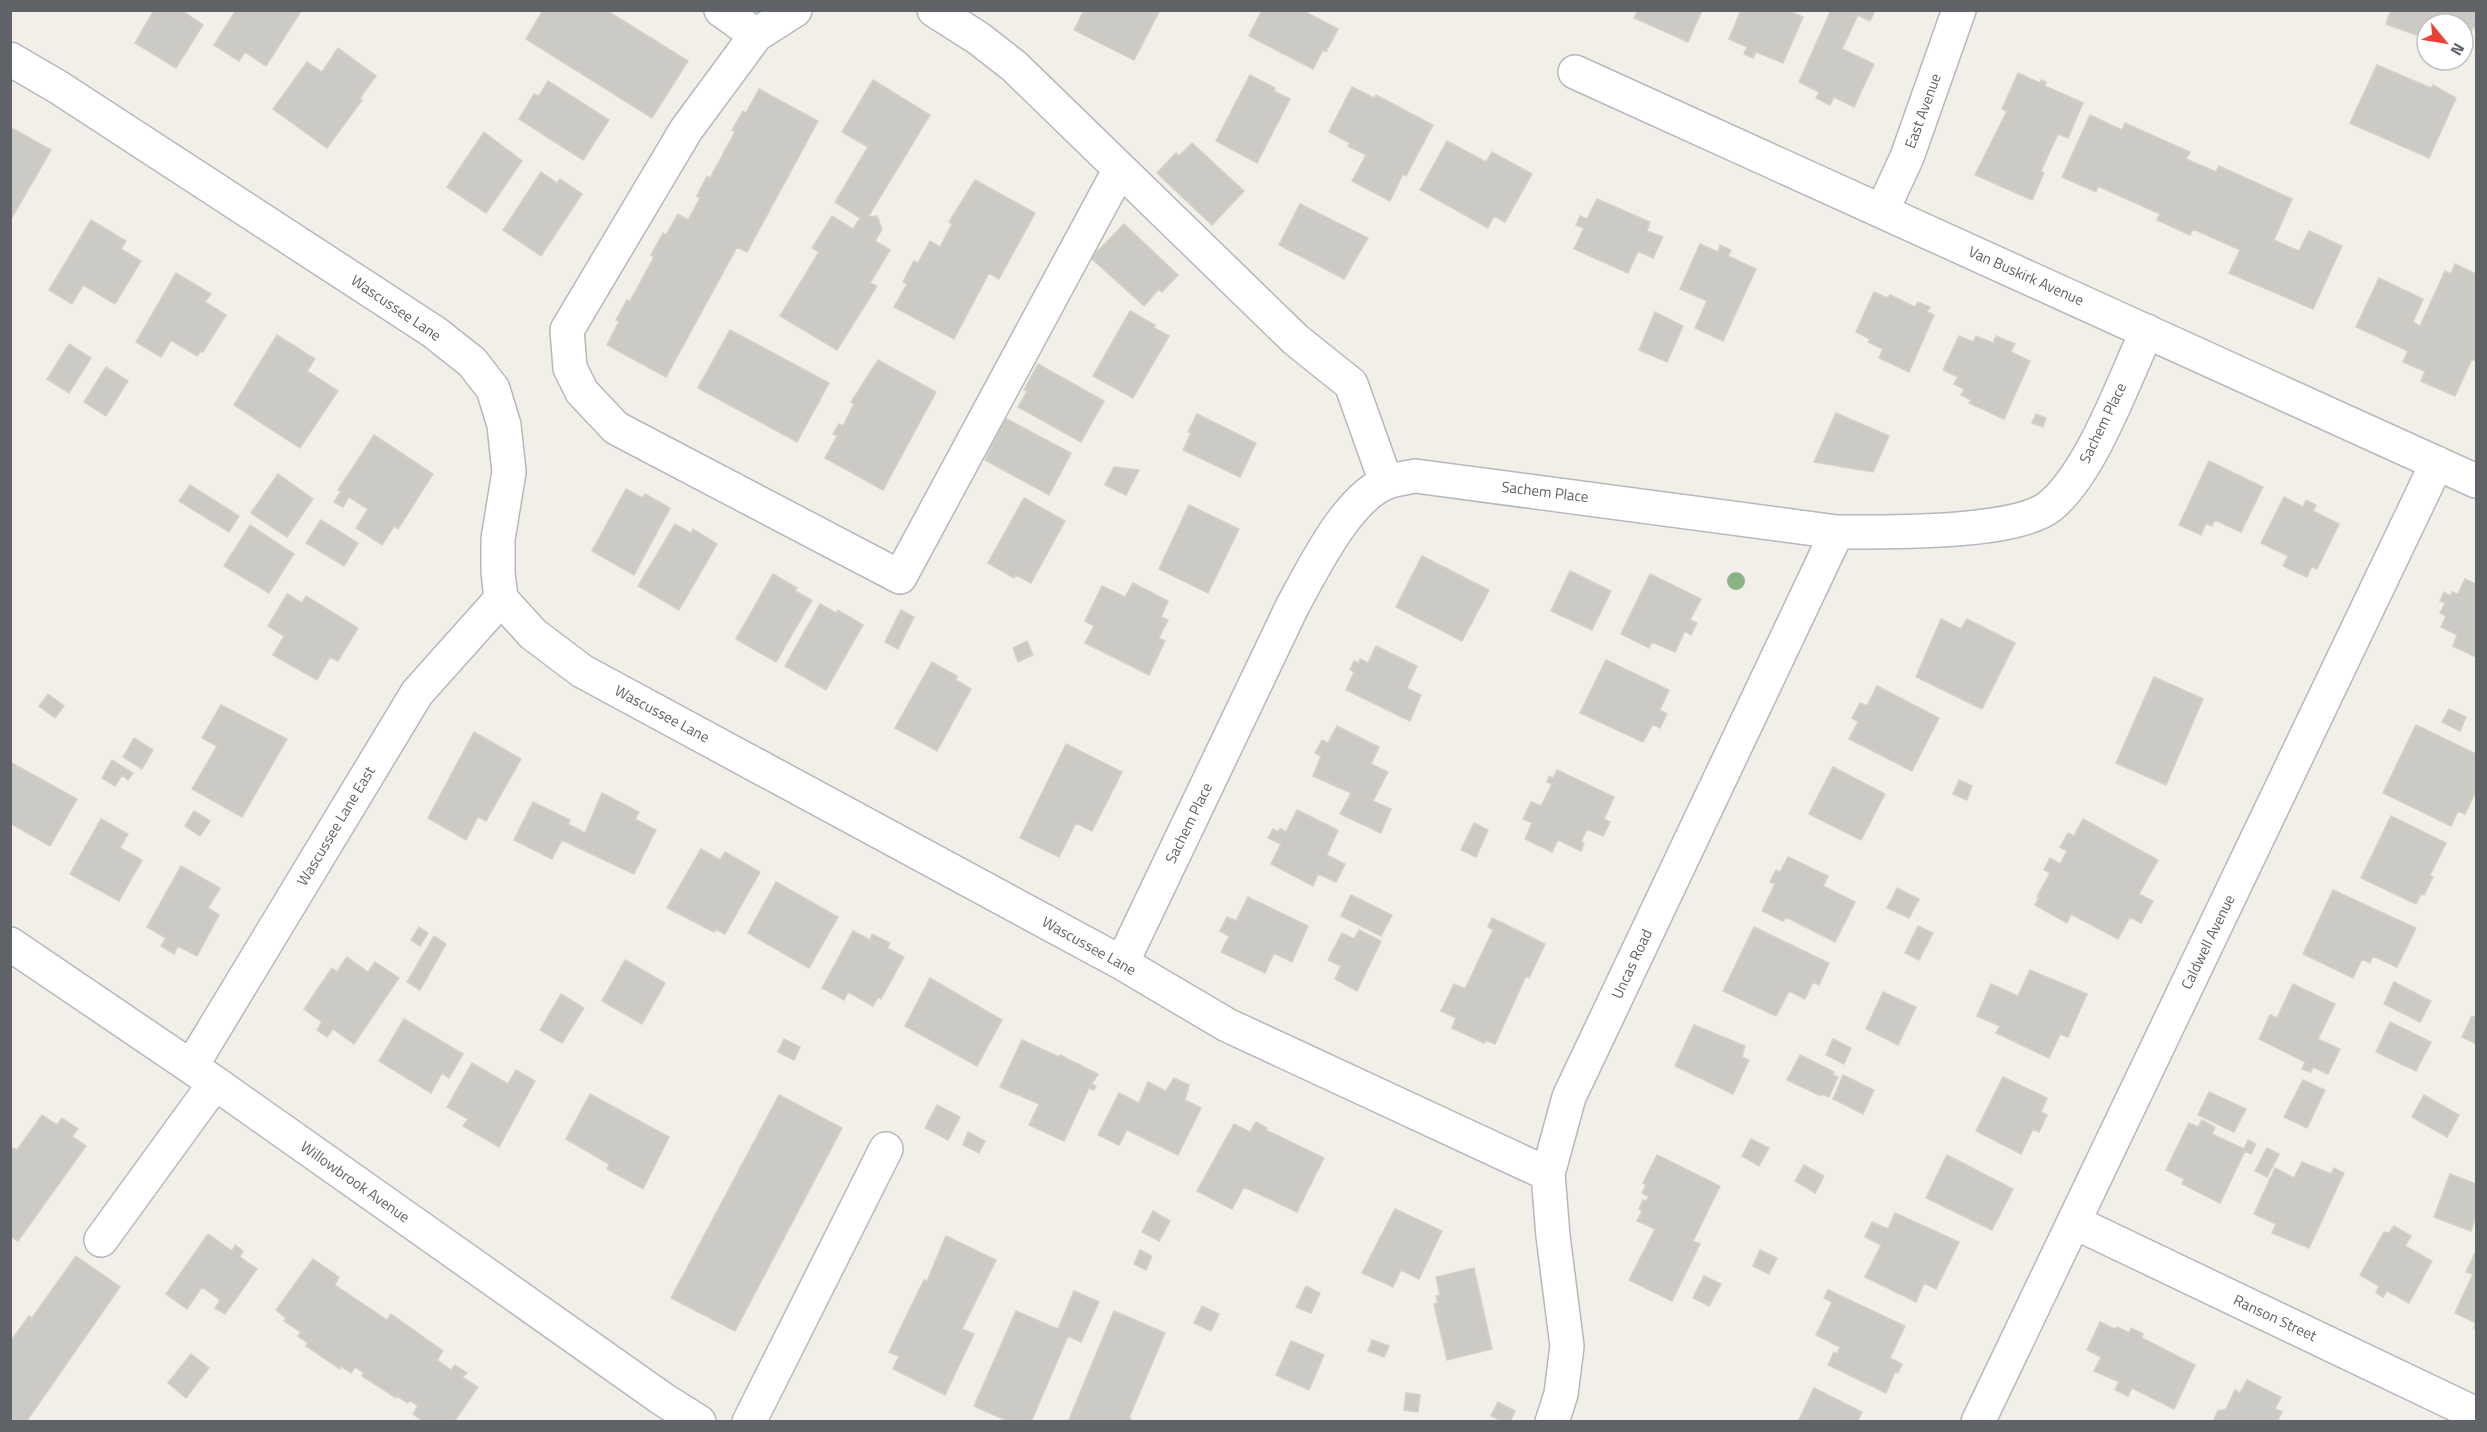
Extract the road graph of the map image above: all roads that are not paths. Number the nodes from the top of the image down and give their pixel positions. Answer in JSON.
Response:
{"nodes":[{"id":1,"x":721,"y":10,"type":"edge"},
{"id":2,"x":795,"y":10,"type":"edge"},
{"id":3,"x":934,"y":10,"type":"edge"},
{"id":4,"x":1959,"y":10,"type":"edge"},
{"id":5,"x":756,"y":35,"type":"junction"},
{"id":6,"x":10,"y":59,"type":"edge"},
{"id":7,"x":1575,"y":72,"type":"dead end"},
{"id":8,"x":1120,"y":169,"type":"junction"},
{"id":9,"x":1882,"y":211,"type":"junction"},
{"id":10,"x":2147,"y":331,"type":"junction"},
{"id":11,"x":2437,"y":463,"type":"junction"},
{"id":12,"x":2476,"y":481,"type":"edge"},
{"id":13,"x":1386,"y":482,"type":"junction"},
{"id":14,"x":1837,"y":532,"type":"junction"},
{"id":15,"x":501,"y":599,"type":"junction"},
{"id":16,"x":10,"y":944,"type":"edge"},
{"id":17,"x":1122,"y":963,"type":"junction"},
{"id":18,"x":203,"y":1075,"type":"junction"},
{"id":19,"x":886,"y":1149,"type":"dead end"},
{"id":20,"x":1548,"y":1174,"type":"junction"},
{"id":21,"x":2074,"y":1222,"type":"junction"},
{"id":22,"x":101,"y":1240,"type":"dead end"},
{"id":23,"x":2476,"y":1414,"type":"edge"},
{"id":24,"x":699,"y":1422,"type":"edge"},
{"id":25,"x":749,"y":1422,"type":"edge"},
{"id":26,"x":1552,"y":1422,"type":"edge"},
{"id":27,"x":1978,"y":1422,"type":"edge"}],
"edges":[{"from":1,"to":5,"type":"street"},
{"from":2,"to":5,"type":"street"},
{"from":3,"to":8,"type":"street"},
{"from":4,"to":9,"type":"street","name":"East Avenue"},
{"from":5,"to":8,"type":"street"},
{"from":6,"to":15,"type":"street","name":"Wascussee Lane"},
{"from":7,"to":9,"type":"street","name":"Van Buskirk Avenue"},
{"from":8,"to":13,"type":"street"},
{"from":9,"to":10,"type":"street","name":"Van Buskirk Avenue"},
{"from":10,"to":11,"type":"street","name":"Van Buskirk Avenue"},
{"from":10,"to":14,"type":"street","name":"Sachem Place"},
{"from":11,"to":12,"type":"street","name":"Van Buskirk Avenue"},
{"from":11,"to":21,"type":"street","name":"Caldwell Avenue"},
{"from":13,"to":14,"type":"street","name":"Sachem Place"},
{"from":13,"to":17,"type":"street","name":"Sachem Place"},
{"from":14,"to":20,"type":"street","name":"Uncas Road"},
{"from":15,"to":17,"type":"street","name":"Wascussee Lane"},
{"from":15,"to":18,"type":"street","name":"Wascussee Lane East"},
{"from":16,"to":18,"type":"street","name":"Willowbrook Avenue"},
{"from":17,"to":20,"type":"street","name":"Wascussee Lane"},
{"from":18,"to":22,"type":"street","name":"Wascussee Lane East"},
{"from":18,"to":24,"type":"street","name":"Willowbrook Avenue"},
{"from":19,"to":25,"type":"street"},
{"from":20,"to":26,"type":"street","name":"Uncas Road"},
{"from":21,"to":23,"type":"street","name":"Ranson Street"},
{"from":21,"to":27,"type":"street","name":"Caldwell Avenue"}]}
